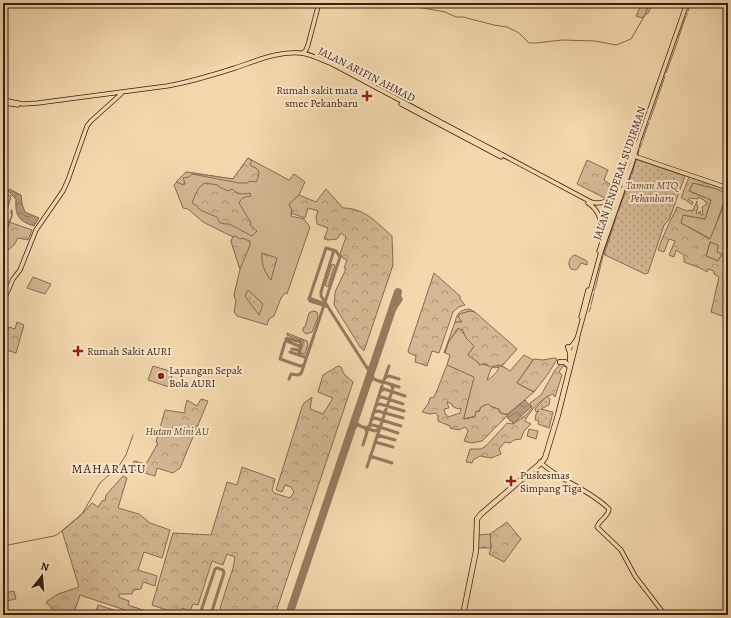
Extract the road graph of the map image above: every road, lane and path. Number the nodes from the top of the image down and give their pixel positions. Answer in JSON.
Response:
{"nodes":[{"id":1,"x":319,"y":3,"type":"edge"},
{"id":2,"x":687,"y":3,"type":"edge"},
{"id":3,"x":304,"y":52,"type":"junction"},
{"id":4,"x":337,"y":68,"type":"junction"},
{"id":5,"x":234,"y":69,"type":"junction"},
{"id":6,"x":154,"y":89,"type":"junction"},
{"id":7,"x":656,"y":90,"type":"junction"},
{"id":8,"x":121,"y":94,"type":"junction"},
{"id":9,"x":109,"y":96,"type":"junction"},
{"id":10,"x":68,"y":101,"type":"junction"},
{"id":11,"x":3,"y":102,"type":"edge"},
{"id":12,"x":110,"y":104,"type":"junction"},
{"id":13,"x":634,"y":156,"type":"junction"},
{"id":14,"x":535,"y":173,"type":"junction"},
{"id":15,"x":623,"y":181,"type":"junction"},
{"id":16,"x":728,"y":188,"type":"edge"},
{"id":17,"x":613,"y":214,"type":"junction"},
{"id":18,"x":602,"y":241,"type":"junction"},
{"id":19,"x":3,"y":302,"type":"edge"},
{"id":20,"x":586,"y":302,"type":"junction"},
{"id":21,"x":577,"y":338,"type":"junction"},
{"id":22,"x":568,"y":348,"type":"junction"},
{"id":23,"x":560,"y":362,"type":"dead end"},
{"id":24,"x":569,"y":366,"type":"junction"},
{"id":25,"x":567,"y":379,"type":"junction"},
{"id":26,"x":540,"y":462,"type":"junction"},
{"id":27,"x":462,"y":615,"type":"edge"},
{"id":28,"x":665,"y":615,"type":"edge"}],
"edges":[{"from":1,"to":3,"type":"main road"},
{"from":2,"to":7,"type":"main road","name":"JALAN JENDERAL SUDIRMAN"},
{"from":3,"to":4,"type":"main road","name":"JALAN ARIFIN AHMAD"},
{"from":3,"to":5,"type":"main road","name":"JALAN ARIFIN AHMAD"},
{"from":4,"to":5,"type":"main road","name":"JALAN ARIFIN AHMAD"},
{"from":4,"to":14,"type":"main road","name":"JALAN ARIFIN AHMAD"},
{"from":5,"to":6,"type":"main road","name":"JALAN ARIFIN AHMAD"},
{"from":6,"to":8,"type":"main road","name":"JALAN ARIFIN AHMAD"},
{"from":6,"to":10,"type":"main road","name":"JALAN ARIFIN AHMAD"},
{"from":7,"to":13,"type":"main road","name":"JALAN JENDERAL SUDIRMAN"},
{"from":7,"to":15,"type":"main road","name":"JALAN JENDERAL SUDIRMAN"},
{"from":8,"to":9,"type":"main road","name":"JALAN ARIFIN AHMAD"},
{"from":8,"to":12,"type":"main road"},
{"from":9,"to":10,"type":"main road","name":"JALAN ARIFIN AHMAD"},
{"from":9,"to":12,"type":"main road"},
{"from":10,"to":11,"type":"main road","name":"JALAN ARIFIN AHMAD"},
{"from":12,"to":19,"type":"main road"},
{"from":13,"to":16,"type":"main road"},
{"from":13,"to":17,"type":"main road","name":"JALAN JENDERAL SUDIRMAN"},
{"from":14,"to":15,"type":"main road","name":"JALAN ARIFIN AHMAD"},
{"from":14,"to":18,"type":"main road","name":"JALAN ARIFIN AHMAD"},
{"from":15,"to":17,"type":"main road","name":"JALAN JENDERAL SUDIRMAN"},
{"from":17,"to":18,"type":"main road","name":"JALAN JENDERAL SUDIRMAN"},
{"from":17,"to":20,"type":"main road","name":"JALAN JENDERAL SUDIRMAN"},
{"from":18,"to":20,"type":"main road","name":"JALAN JENDERAL SUDIRMAN"},
{"from":20,"to":21,"type":"main road","name":"JALAN JENDERAL SUDIRMAN"},
{"from":20,"to":22,"type":"main road","name":"JALAN JENDERAL SUDIRMAN"},
{"from":21,"to":22,"type":"main road","name":"JALAN JENDERAL SUDIRMAN"},
{"from":21,"to":25,"type":"highway"},
{"from":22,"to":24,"type":"highway"},
{"from":23,"to":24,"type":"highway"},
{"from":24,"to":25,"type":"highway"},
{"from":25,"to":26,"type":"highway"},
{"from":26,"to":27,"type":"highway"},
{"from":26,"to":28,"type":"main road"}]}
